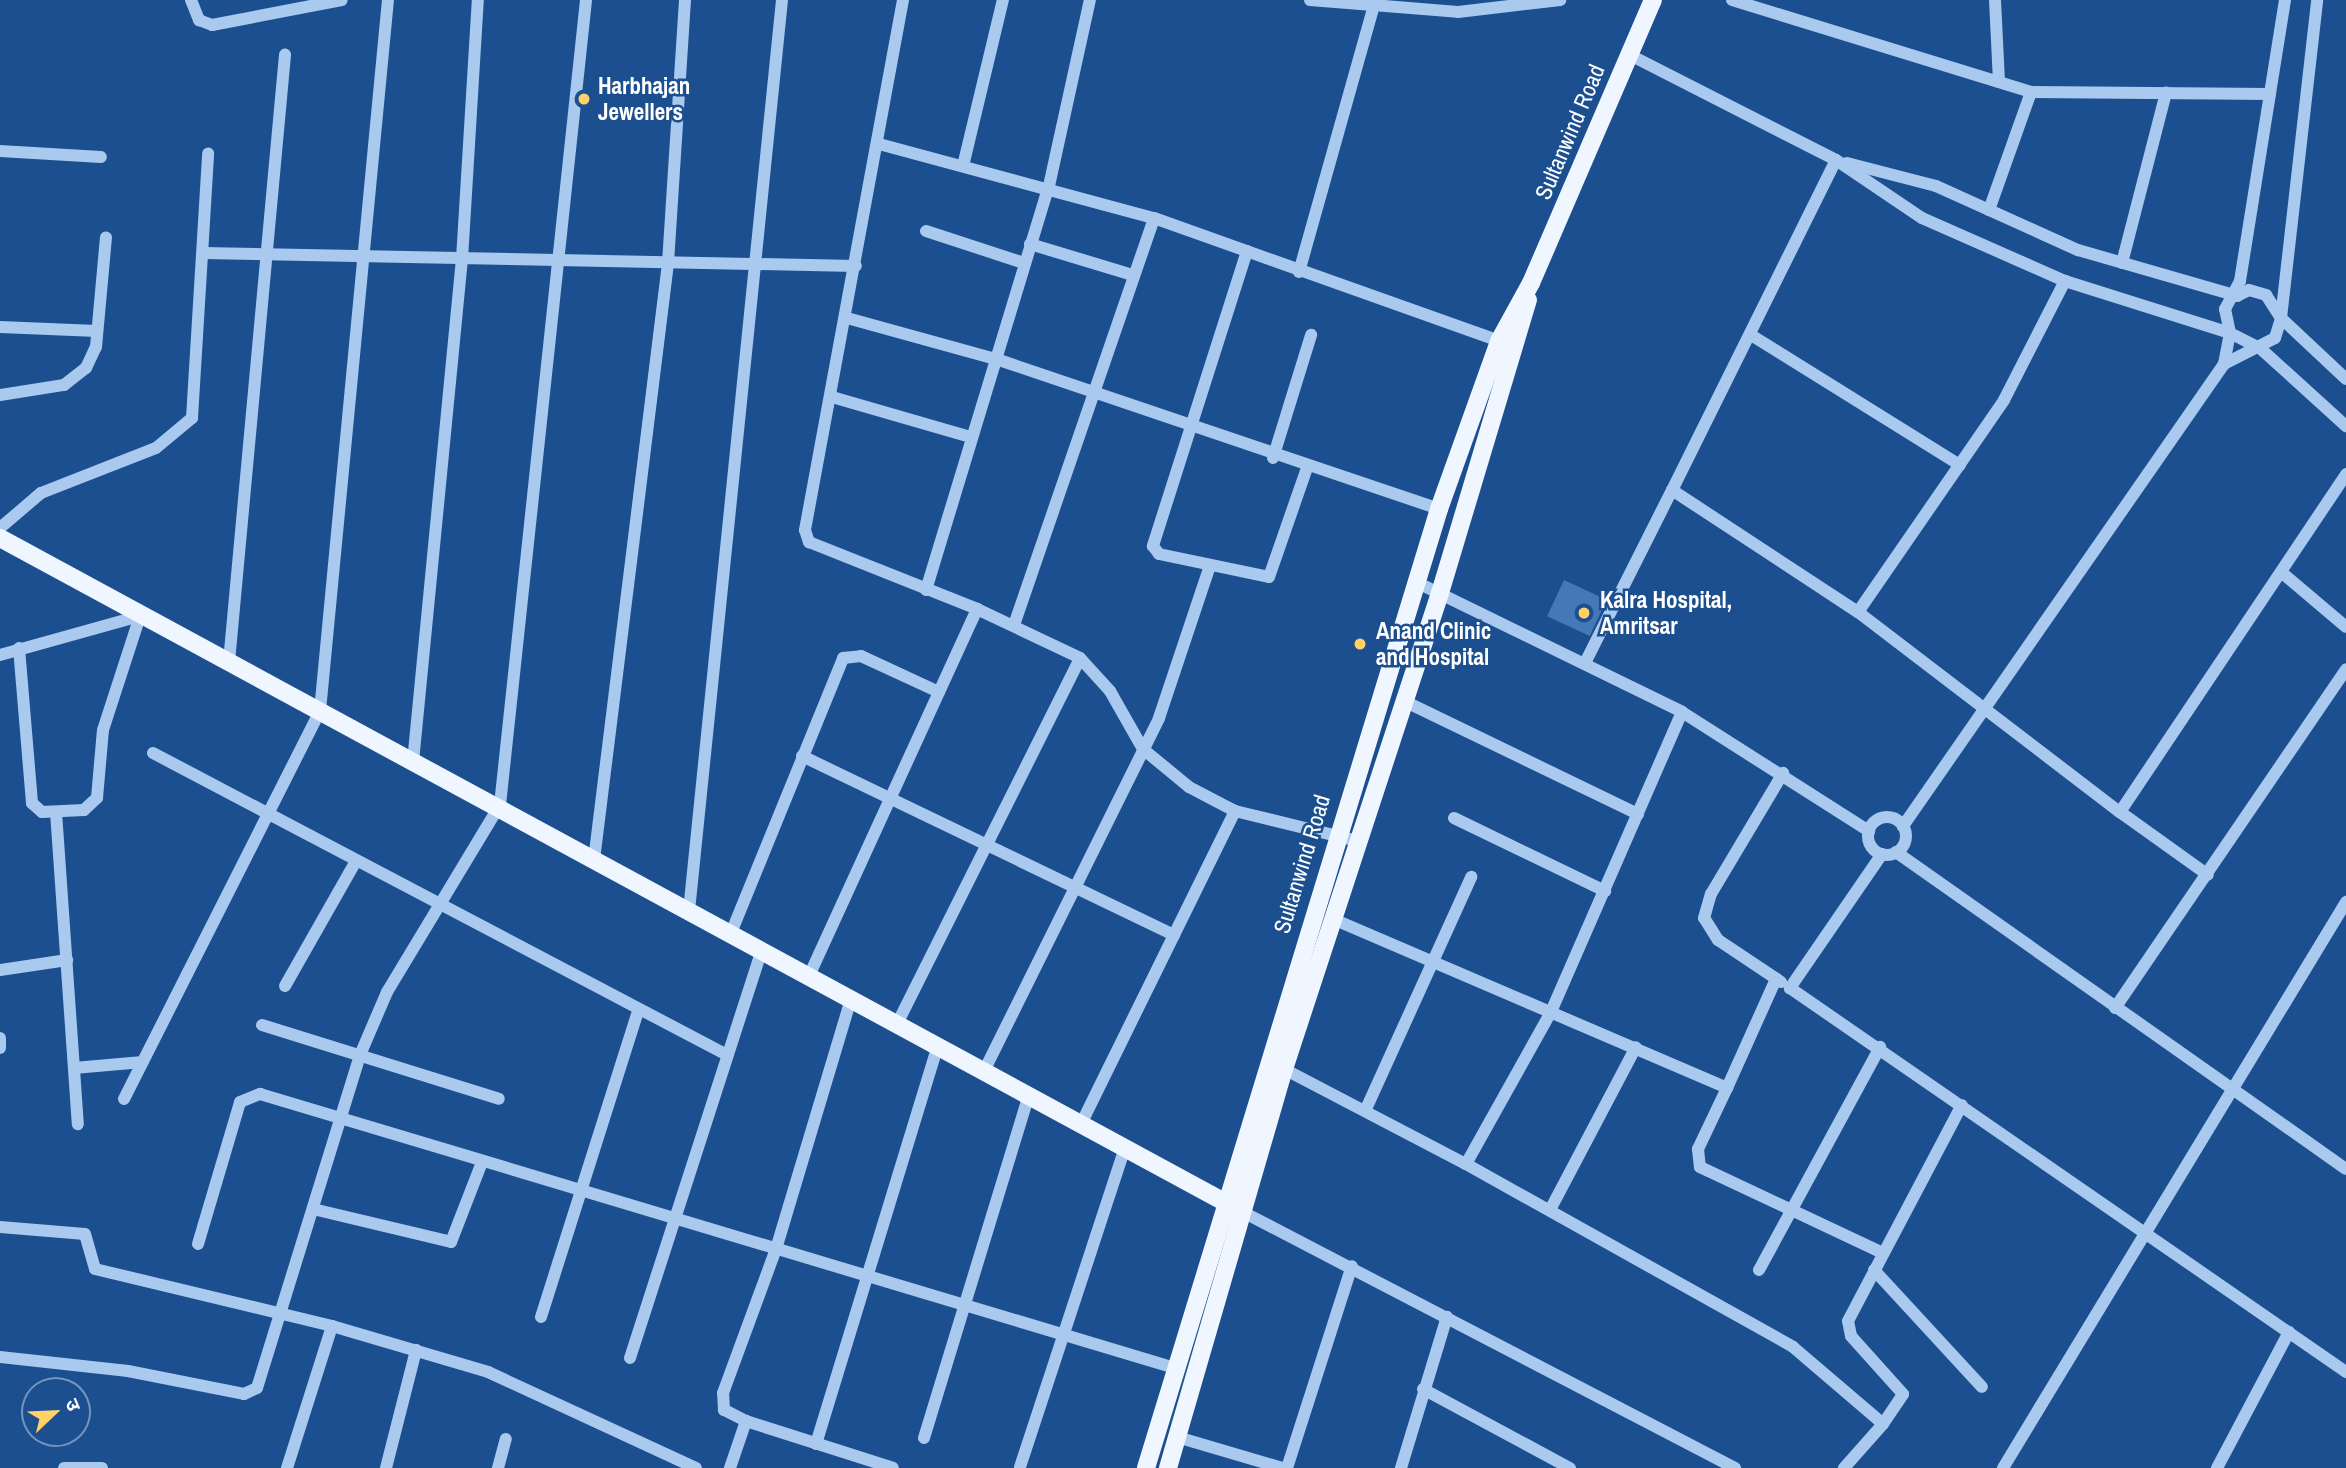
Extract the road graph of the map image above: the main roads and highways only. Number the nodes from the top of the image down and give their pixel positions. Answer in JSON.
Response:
{"nodes":[{"id":1,"x":1653,"y":0,"type":"edge"},
{"id":2,"x":1531,"y":283,"type":"junction"},
{"id":3,"x":0,"y":538,"type":"edge"},
{"id":4,"x":1223,"y":1202,"type":"junction"},
{"id":5,"x":1241,"y":1211,"type":"junction"},
{"id":6,"x":1146,"y":1468,"type":"edge"},
{"id":7,"x":1168,"y":1468,"type":"edge"}],
"edges":[{"from":1,"to":2,"type":"main road","name":"Sultanwind Road"},
{"from":2,"to":4,"type":"main road","name":"Sultanwind Road"},
{"from":2,"to":5,"type":"main road","name":"Sultanwind Road"},
{"from":3,"to":4,"type":"main road"},
{"from":4,"to":5,"type":"main road"},
{"from":4,"to":6,"type":"main road","name":"Sultanwind Road"},
{"from":5,"to":7,"type":"main road","name":"Sultanwind Road"}]}
